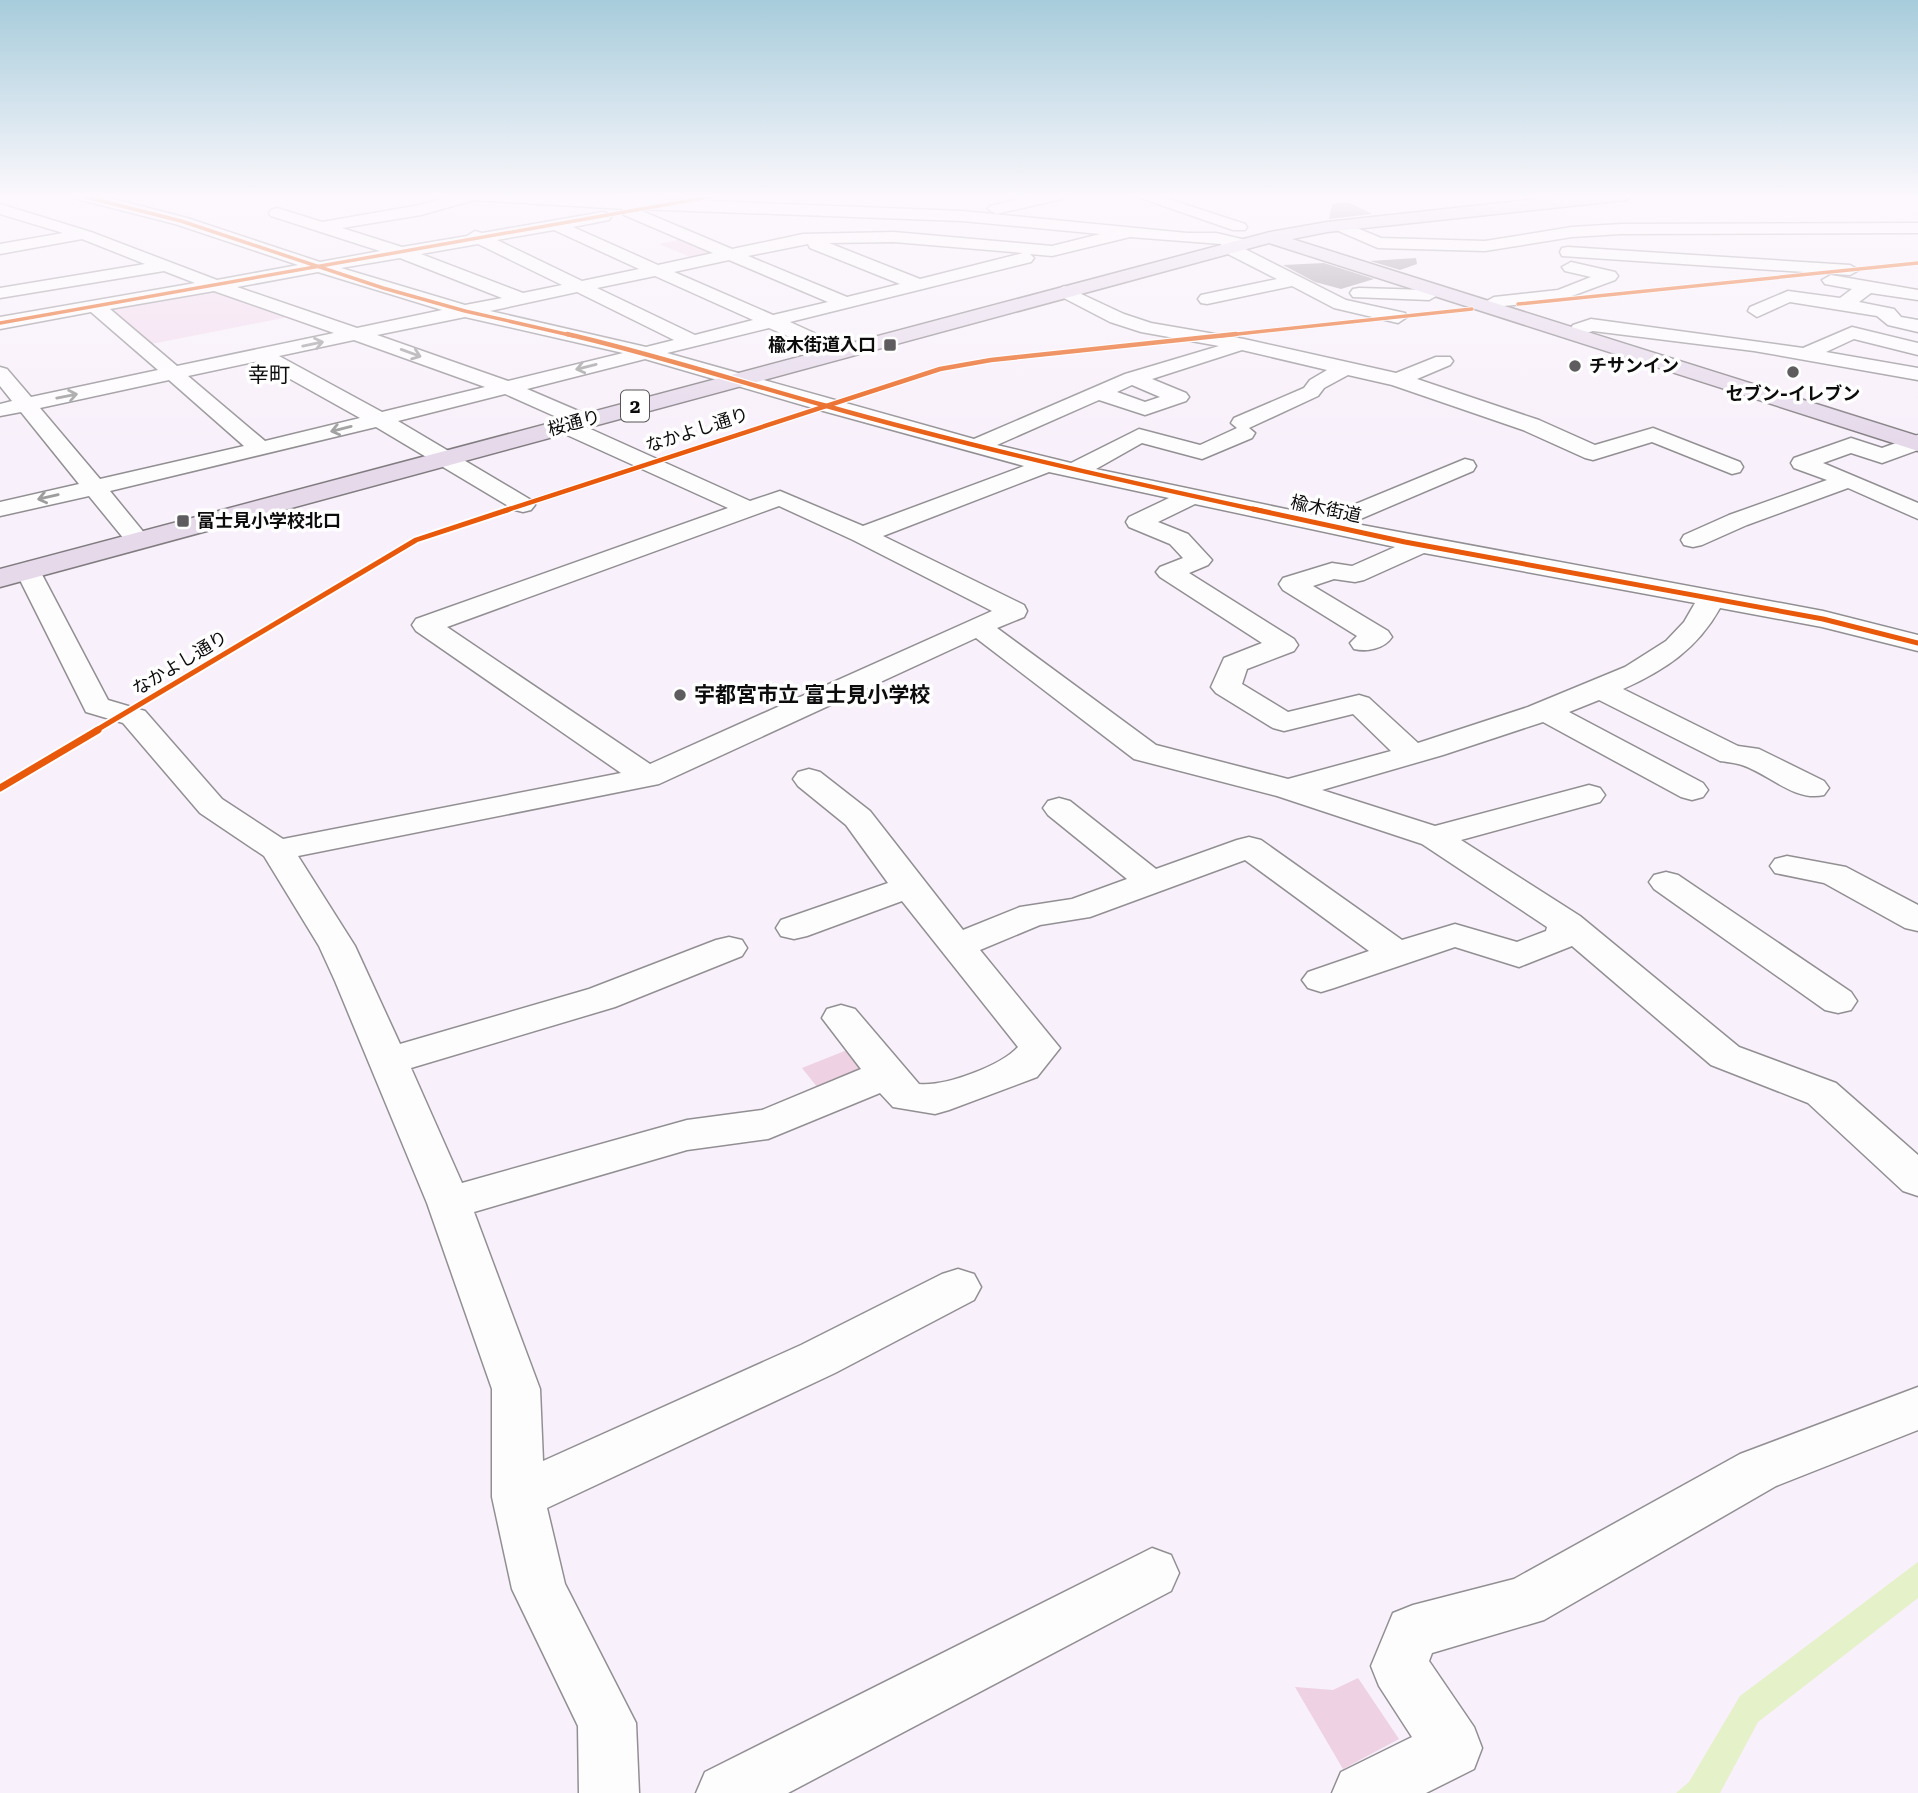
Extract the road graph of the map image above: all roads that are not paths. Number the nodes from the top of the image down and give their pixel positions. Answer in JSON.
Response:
{"nodes":[{"id":1,"x":88,"y":279,"type":"edge"},
{"id":2,"x":198,"y":279,"type":"edge"},
{"id":3,"x":252,"y":279,"type":"edge"},
{"id":4,"x":358,"y":279,"type":"edge"},
{"id":5,"x":469,"y":279,"type":"edge"},
{"id":6,"x":561,"y":279,"type":"edge"},
{"id":7,"x":616,"y":279,"type":"edge"},
{"id":8,"x":675,"y":279,"type":"edge"},
{"id":9,"x":787,"y":279,"type":"edge"},
{"id":10,"x":903,"y":279,"type":"edge"},
{"id":11,"x":944,"y":279,"type":"edge"},
{"id":12,"x":1114,"y":279,"type":"edge"},
{"id":13,"x":1290,"y":279,"type":"edge"},
{"id":14,"x":1394,"y":279,"type":"edge"},
{"id":15,"x":1420,"y":279,"type":"edge"},
{"id":16,"x":1602,"y":279,"type":"edge"},
{"id":17,"x":1825,"y":279,"type":"edge"},
{"id":18,"x":1299,"y":284,"type":"junction"},
{"id":19,"x":215,"y":285,"type":"junction"},
{"id":20,"x":919,"y":285,"type":"junction"},
{"id":21,"x":578,"y":287,"type":"junction"},
{"id":22,"x":1868,"y":287,"type":"junction"},
{"id":23,"x":1064,"y":292,"type":"junction"},
{"id":24,"x":0,"y":293,"type":"edge"},
{"id":25,"x":1429,"y":295,"type":"dead end"},
{"id":26,"x":1918,"y":295,"type":"edge"},
{"id":27,"x":522,"y":299,"type":"junction"},
{"id":28,"x":1207,"y":299,"type":"dead end"},
{"id":29,"x":1494,"y":302,"type":"junction"},
{"id":30,"x":846,"y":303,"type":"junction"},
{"id":31,"x":1843,"y":304,"type":"junction"},
{"id":32,"x":95,"y":306,"type":"junction"},
{"id":33,"x":1591,"y":308,"type":"dead end"},
{"id":34,"x":465,"y":311,"type":"junction"},
{"id":35,"x":1757,"y":311,"type":"dead end"},
{"id":36,"x":1398,"y":317,"type":"dead end"},
{"id":37,"x":1550,"y":319,"type":"junction"},
{"id":38,"x":771,"y":321,"type":"junction"},
{"id":39,"x":0,"y":323,"type":"edge"},
{"id":40,"x":1918,"y":326,"type":"edge"},
{"id":41,"x":1580,"y":328,"type":"junction"},
{"id":42,"x":358,"y":334,"type":"junction"},
{"id":43,"x":692,"y":341,"type":"junction"},
{"id":44,"x":1244,"y":345,"type":"junction"},
{"id":45,"x":1918,"y":349,"type":"edge"},
{"id":46,"x":840,"y":352,"type":"junction"},
{"id":47,"x":644,"y":353,"type":"junction"},
{"id":48,"x":1807,"y":353,"type":"junction"},
{"id":49,"x":262,"y":355,"type":"junction"},
{"id":50,"x":1443,"y":361,"type":"dead end"},
{"id":51,"x":1345,"y":368,"type":"junction"},
{"id":52,"x":1915,"y":371,"type":"edge"},
{"id":53,"x":0,"y":373,"type":"edge"},
{"id":54,"x":176,"y":374,"type":"junction"},
{"id":55,"x":1132,"y":378,"type":"junction"},
{"id":56,"x":733,"y":380,"type":"junction"},
{"id":57,"x":1398,"y":380,"type":"junction"},
{"id":58,"x":506,"y":387,"type":"junction"},
{"id":59,"x":1098,"y":393,"type":"junction"},
{"id":60,"x":1489,"y":393,"type":"dead end"},
{"id":61,"x":1464,"y":402,"type":"junction"},
{"id":62,"x":27,"y":404,"type":"junction"},
{"id":63,"x":0,"y":410,"type":"edge"},
{"id":64,"x":380,"y":419,"type":"junction"},
{"id":65,"x":573,"y":423,"type":"junction"},
{"id":66,"x":1917,"y":441,"type":"edge"},
{"id":67,"x":976,"y":446,"type":"junction"},
{"id":68,"x":261,"y":449,"type":"junction"},
{"id":69,"x":445,"y":458,"type":"junction"},
{"id":70,"x":1465,"y":466,"type":"dead end"},
{"id":71,"x":1732,"y":467,"type":"dead end"},
{"id":72,"x":1061,"y":468,"type":"junction"},
{"id":73,"x":1849,"y":480,"type":"junction"},
{"id":74,"x":93,"y":486,"type":"junction"},
{"id":75,"x":1191,"y":497,"type":"junction"},
{"id":76,"x":523,"y":505,"type":"dead end"},
{"id":77,"x":0,"y":509,"type":"edge"},
{"id":78,"x":749,"y":509,"type":"junction"},
{"id":79,"x":1918,"y":512,"type":"edge"},
{"id":80,"x":1326,"y":525,"type":"junction"},
{"id":81,"x":862,"y":535,"type":"junction"},
{"id":82,"x":138,"y":540,"type":"junction"},
{"id":83,"x":1693,"y":540,"type":"dead end"},
{"id":84,"x":1421,"y":545,"type":"junction"},
{"id":85,"x":28,"y":570,"type":"junction"},
{"id":86,"x":0,"y":578,"type":"edge"},
{"id":87,"x":1711,"y":599,"type":"junction"},
{"id":88,"x":978,"y":627,"type":"junction"},
{"id":89,"x":1364,"y":643,"type":"dead end"},
{"id":90,"x":1918,"y":643,"type":"edge"},
{"id":91,"x":1600,"y":689,"type":"junction"},
{"id":92,"x":1546,"y":712,"type":"junction"},
{"id":93,"x":1412,"y":754,"type":"junction"},
{"id":94,"x":648,"y":777,"type":"junction"},
{"id":95,"x":809,"y":779,"type":"dead end"},
{"id":96,"x":1288,"y":789,"type":"junction"},
{"id":97,"x":1813,"y":789,"type":"dead end"},
{"id":98,"x":1692,"y":790,"type":"dead end"},
{"id":99,"x":1589,"y":795,"type":"dead end"},
{"id":100,"x":1059,"y":808,"type":"dead end"},
{"id":101,"x":1434,"y":837,"type":"junction"},
{"id":102,"x":277,"y":850,"type":"junction"},
{"id":103,"x":1787,"y":866,"type":"dead end"},
{"id":104,"x":1151,"y":882,"type":"junction"},
{"id":105,"x":1665,"y":883,"type":"dead end"},
{"id":106,"x":909,"y":887,"type":"junction"},
{"id":107,"x":1918,"y":920,"type":"edge"},
{"id":108,"x":1567,"y":924,"type":"junction"},
{"id":109,"x":794,"y":928,"type":"dead end"},
{"id":110,"x":956,"y":946,"type":"junction"},
{"id":111,"x":729,"y":948,"type":"dead end"},
{"id":112,"x":1397,"y":954,"type":"junction"},
{"id":113,"x":1321,"y":981,"type":"dead end"},
{"id":114,"x":1838,"y":1001,"type":"dead end"},
{"id":115,"x":841,"y":1018,"type":"dead end"},
{"id":116,"x":388,"y":1061,"type":"junction"},
{"id":117,"x":887,"y":1074,"type":"junction"},
{"id":118,"x":1918,"y":1180,"type":"edge"},
{"id":119,"x":449,"y":1203,"type":"junction"},
{"id":120,"x":958,"y":1287,"type":"dead end"},
{"id":121,"x":1918,"y":1408,"type":"edge"},
{"id":122,"x":518,"y":1497,"type":"junction"},
{"id":123,"x":1152,"y":1573,"type":"dead end"},
{"id":124,"x":609,"y":1793,"type":"edge"},
{"id":125,"x":726,"y":1793,"type":"edge"},
{"id":126,"x":1362,"y":1793,"type":"edge"}],
"edges":[{"from":1,"to":24,"type":"street"},
{"from":2,"to":19,"type":"street"},
{"from":3,"to":19,"type":"street"},
{"from":4,"to":34,"type":"street","name":"楡木街道"},
{"from":5,"to":27,"type":"street"},
{"from":6,"to":21,"type":"street"},
{"from":7,"to":21,"type":"street"},
{"from":8,"to":38,"type":"street"},
{"from":9,"to":30,"type":"street"},
{"from":10,"to":20,"type":"street"},
{"from":11,"to":20,"type":"street"},
{"from":12,"to":23,"type":"main road","name":"桜通り","number":"2"},
{"from":13,"to":18,"type":"street"},
{"from":14,"to":66,"type":"main road"},
{"from":15,"to":29,"type":"main road"},
{"from":16,"to":29,"type":"street"},
{"from":17,"to":22,"type":"street"},
{"from":18,"to":25,"type":"street"},
{"from":18,"to":28,"type":"street"},
{"from":18,"to":36,"type":"street"},
{"from":19,"to":32,"type":"street"},
{"from":19,"to":42,"type":"street"},
{"from":20,"to":30,"type":"street"},
{"from":21,"to":27,"type":"street"},
{"from":21,"to":43,"type":"street"},
{"from":22,"to":26,"type":"street"},
{"from":22,"to":31,"type":"street"},
{"from":23,"to":44,"type":"street"},
{"from":23,"to":46,"type":"main road","name":"桜通り","number":"2"},
{"from":27,"to":34,"type":"street"},
{"from":29,"to":37,"type":"main road"},
{"from":30,"to":38,"type":"street"},
{"from":31,"to":35,"type":"street"},
{"from":31,"to":40,"type":"street"},
{"from":32,"to":39,"type":"street"},
{"from":32,"to":54,"type":"street"},
{"from":33,"to":37,"type":"street"},
{"from":34,"to":42,"type":"street"},
{"from":34,"to":47,"type":"street","name":"楡木街道"},
{"from":37,"to":41,"type":"main road"},
{"from":38,"to":43,"type":"street"},
{"from":38,"to":46,"type":"street"},
{"from":41,"to":48,"type":"street"},
{"from":41,"to":66,"type":"main road"},
{"from":49,"to":42,"type":"street","one_way":true},
{"from":42,"to":58,"type":"street","one_way":true},
{"from":43,"to":47,"type":"street"},
{"from":44,"to":51,"type":"street"},
{"from":44,"to":55,"type":"street"},
{"from":45,"to":48,"type":"street"},
{"from":46,"to":56,"type":"main road","name":"桜通り","number":"2"},
{"from":47,"to":56,"type":"street","name":"楡木街道"},
{"from":47,"to":58,"type":"street","one_way":true},
{"from":48,"to":52,"type":"street"},
{"from":49,"to":54,"type":"street"},
{"from":49,"to":64,"type":"street"},
{"from":50,"to":57,"type":"street"},
{"from":51,"to":57,"type":"street"},
{"from":51,"to":72,"type":"street"},
{"from":53,"to":62,"type":"street"},
{"from":62,"to":54,"type":"street","one_way":true},
{"from":54,"to":68,"type":"street"},
{"from":55,"to":59,"type":"street"},
{"from":55,"to":59,"type":"street"},
{"from":56,"to":65,"type":"main road","name":"桜通り","number":"2"},
{"from":56,"to":67,"type":"street","name":"楡木街道"},
{"from":57,"to":61,"type":"street"},
{"from":58,"to":64,"type":"street"},
{"from":58,"to":65,"type":"street"},
{"from":59,"to":67,"type":"street"},
{"from":60,"to":61,"type":"street"},
{"from":61,"to":71,"type":"street"},
{"from":62,"to":63,"type":"street"},
{"from":62,"to":74,"type":"street"},
{"from":64,"to":68,"type":"street","one_way":true},
{"from":64,"to":69,"type":"street"},
{"from":65,"to":69,"type":"main road","name":"桜通り","number":"2"},
{"from":65,"to":78,"type":"street"},
{"from":66,"to":73,"type":"street"},
{"from":67,"to":72,"type":"street","name":"楡木街道"},
{"from":68,"to":74,"type":"street"},
{"from":69,"to":76,"type":"street"},
{"from":69,"to":82,"type":"main road","name":"桜通り","number":"2"},
{"from":70,"to":80,"type":"street"},
{"from":72,"to":75,"type":"street","name":"楡木街道"},
{"from":72,"to":81,"type":"street"},
{"from":73,"to":79,"type":"street"},
{"from":73,"to":83,"type":"street"},
{"from":74,"to":77,"type":"street","one_way":true},
{"from":74,"to":82,"type":"street"},
{"from":75,"to":80,"type":"street","name":"楡木街道"},
{"from":75,"to":93,"type":"street"},
{"from":78,"to":81,"type":"street"},
{"from":78,"to":94,"type":"street"},
{"from":80,"to":84,"type":"street","name":"楡木街道"},
{"from":81,"to":88,"type":"street"},
{"from":82,"to":85,"type":"main road","name":"桜通り","number":"2"},
{"from":84,"to":87,"type":"street","name":"楡木街道"},
{"from":84,"to":89,"type":"street"},
{"from":85,"to":86,"type":"main road","name":"桜通り","number":"2"},
{"from":85,"to":102,"type":"street"},
{"from":87,"to":90,"type":"street","name":"楡木街道"},
{"from":87,"to":91,"type":"street"},
{"from":88,"to":94,"type":"street"},
{"from":88,"to":96,"type":"street"},
{"from":91,"to":92,"type":"street"},
{"from":91,"to":97,"type":"street"},
{"from":92,"to":93,"type":"street"},
{"from":92,"to":98,"type":"street"},
{"from":93,"to":96,"type":"street"},
{"from":94,"to":102,"type":"street"},
{"from":95,"to":106,"type":"street"},
{"from":96,"to":101,"type":"street"},
{"from":99,"to":101,"type":"street"},
{"from":100,"to":104,"type":"street"},
{"from":101,"to":108,"type":"street"},
{"from":102,"to":116,"type":"street"},
{"from":103,"to":107,"type":"street"},
{"from":104,"to":110,"type":"street"},
{"from":104,"to":112,"type":"street"},
{"from":105,"to":114,"type":"street"},
{"from":106,"to":109,"type":"street"},
{"from":106,"to":110,"type":"street"},
{"from":108,"to":112,"type":"street"},
{"from":108,"to":118,"type":"street"},
{"from":110,"to":117,"type":"street"},
{"from":111,"to":116,"type":"street"},
{"from":112,"to":113,"type":"street"},
{"from":115,"to":117,"type":"street"},
{"from":116,"to":119,"type":"street"},
{"from":117,"to":119,"type":"street"},
{"from":119,"to":122,"type":"street"},
{"from":120,"to":122,"type":"street"},
{"from":121,"to":126,"type":"street"},
{"from":122,"to":124,"type":"street"},
{"from":123,"to":125,"type":"street"}]}
